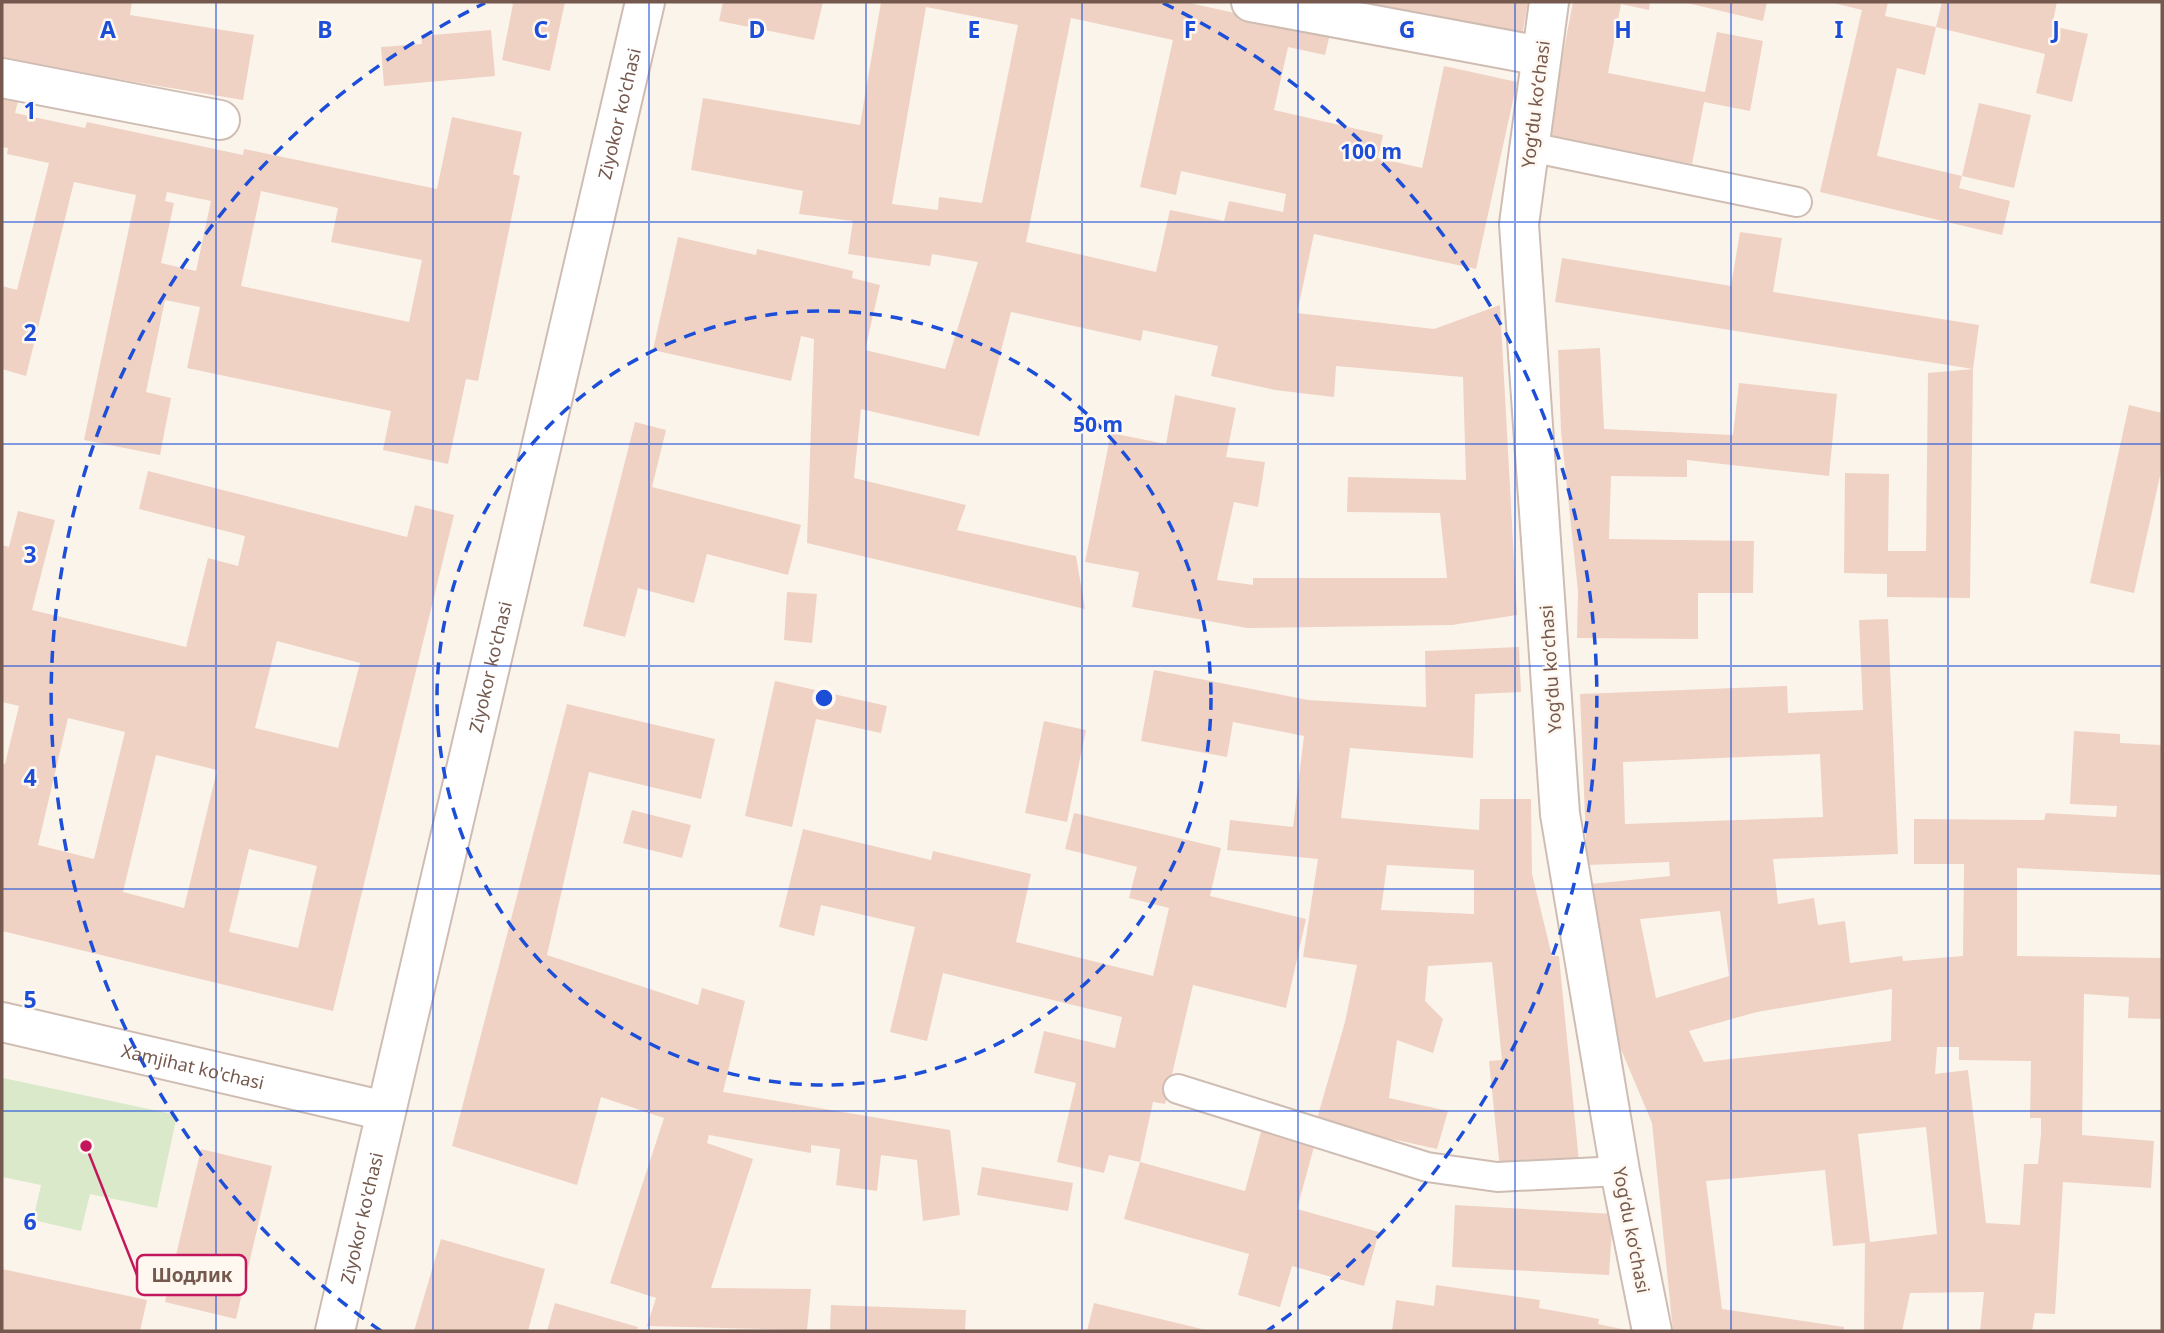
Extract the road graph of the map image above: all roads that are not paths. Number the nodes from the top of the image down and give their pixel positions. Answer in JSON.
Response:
{"nodes":[{"id":1,"x":645,"y":2,"type":"edge"},
{"id":2,"x":1251,"y":2,"type":"edge"},
{"id":3,"x":1549,"y":2,"type":"edge"},
{"id":4,"x":1541,"y":56,"type":"junction"},
{"id":5,"x":2,"y":78,"type":"edge"},
{"id":6,"x":220,"y":120,"type":"dead end"},
{"id":7,"x":1531,"y":147,"type":"junction"},
{"id":8,"x":1797,"y":202,"type":"dead end"},
{"id":9,"x":2,"y":1022,"type":"edge"},
{"id":10,"x":1178,"y":1089,"type":"dead end"},
{"id":11,"x":386,"y":1111,"type":"junction"},
{"id":12,"x":1620,"y":1171,"type":"junction"},
{"id":13,"x":335,"y":1331,"type":"edge"},
{"id":14,"x":1653,"y":1331,"type":"edge"}],
"edges":[{"from":1,"to":11,"type":"street","name":"Ziyokor ko'chasi"},
{"from":2,"to":4,"type":"street"},
{"from":3,"to":4,"type":"street","name":"Yogʻdu koʻchasi"},
{"from":4,"to":7,"type":"street","name":"Yogʻdu koʻchasi"},
{"from":5,"to":6,"type":"street"},
{"from":7,"to":8,"type":"lane"},
{"from":7,"to":12,"type":"street","name":"Yogʻdu koʻchasi"},
{"from":9,"to":11,"type":"street","name":"Xamjihat ko'chasi"},
{"from":10,"to":12,"type":"lane"},
{"from":11,"to":13,"type":"street","name":"Ziyokor ko'chasi"},
{"from":12,"to":14,"type":"street","name":"Yogʻdu koʻchasi"}]}
